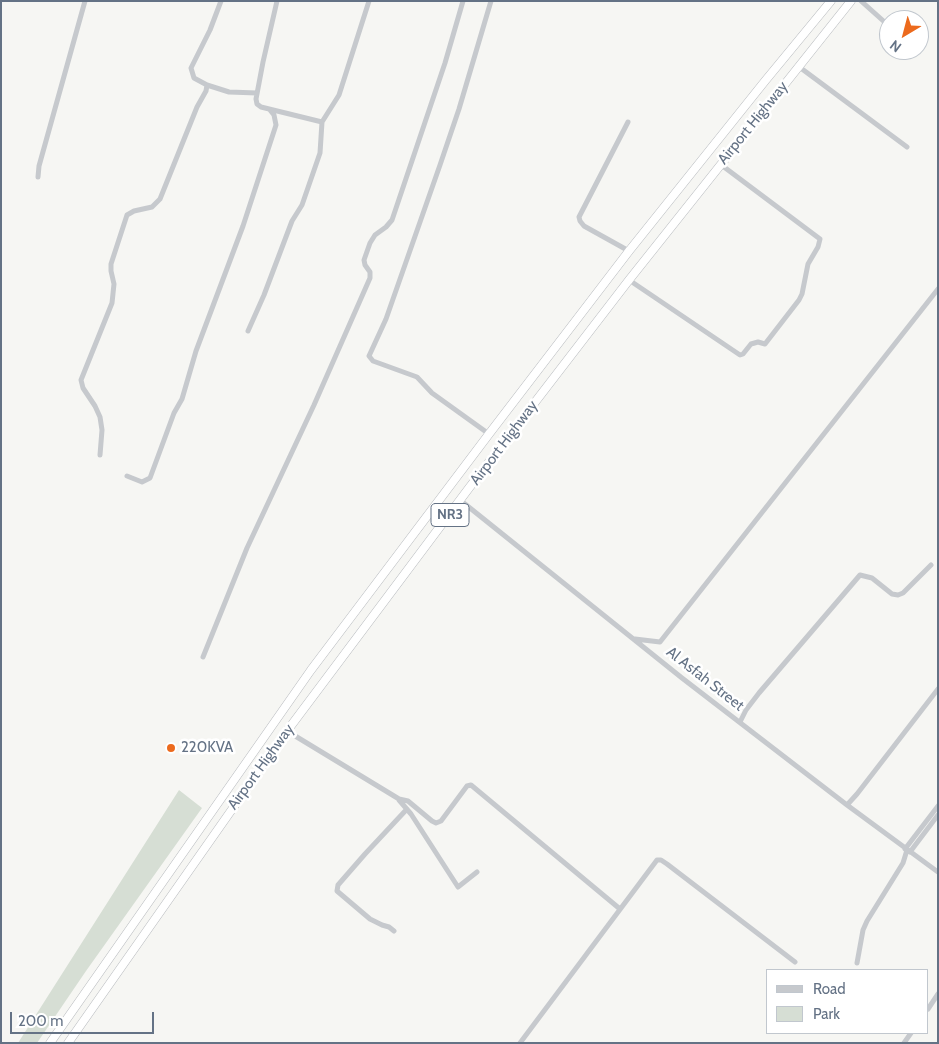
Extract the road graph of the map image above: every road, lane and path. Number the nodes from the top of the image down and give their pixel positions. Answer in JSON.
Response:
{"nodes":[{"id":1,"x":85,"y":1,"type":"edge"},
{"id":2,"x":221,"y":1,"type":"edge"},
{"id":3,"x":277,"y":1,"type":"edge"},
{"id":4,"x":369,"y":1,"type":"edge"},
{"id":5,"x":463,"y":1,"type":"edge"},
{"id":6,"x":491,"y":1,"type":"edge"},
{"id":7,"x":831,"y":1,"type":"edge"},
{"id":8,"x":851,"y":1,"type":"edge"},
{"id":9,"x":862,"y":1,"type":"edge"},
{"id":10,"x":879,"y":17,"type":"edge"},
{"id":11,"x":798,"y":66,"type":"junction"},
{"id":12,"x":207,"y":85,"type":"junction"},
{"id":13,"x":258,"y":93,"type":"junction"},
{"id":14,"x":270,"y":110,"type":"junction"},
{"id":15,"x":322,"y":122,"type":"junction"},
{"id":16,"x":628,"y":122,"type":"dead end"},
{"id":17,"x":907,"y":147,"type":"dead end"},
{"id":18,"x":720,"y":164,"type":"junction"},
{"id":19,"x":38,"y":177,"type":"dead end"},
{"id":20,"x":629,"y":252,"type":"junction"},
{"id":21,"x":628,"y":280,"type":"junction"},
{"id":22,"x":938,"y":289,"type":"edge"},
{"id":23,"x":248,"y":332,"type":"dead end"},
{"id":24,"x":489,"y":434,"type":"junction"},
{"id":25,"x":100,"y":455,"type":"dead end"},
{"id":26,"x":127,"y":476,"type":"dead end"},
{"id":27,"x":460,"y":500,"type":"junction"},
{"id":28,"x":931,"y":565,"type":"dead end"},
{"id":29,"x":633,"y":638,"type":"junction"},
{"id":30,"x":202,"y":657,"type":"dead end"},
{"id":31,"x":938,"y":689,"type":"edge"},
{"id":32,"x":740,"y":722,"type":"junction"},
{"id":33,"x":287,"y":731,"type":"junction"},
{"id":34,"x":399,"y":799,"type":"junction"},
{"id":35,"x":847,"y":805,"type":"junction"},
{"id":36,"x":938,"y":806,"type":"edge"},
{"id":37,"x":407,"y":809,"type":"junction"},
{"id":38,"x":938,"y":816,"type":"edge"},
{"id":39,"x":907,"y":850,"type":"junction"},
{"id":40,"x":477,"y":872,"type":"dead end"},
{"id":41,"x":938,"y":872,"type":"edge"},
{"id":42,"x":620,"y":909,"type":"junction"},
{"id":43,"x":394,"y":931,"type":"dead end"},
{"id":44,"x":795,"y":962,"type":"dead end"},
{"id":45,"x":857,"y":963,"type":"dead end"},
{"id":46,"x":938,"y":994,"type":"edge"},
{"id":47,"x":929,"y":1007,"type":"edge"},
{"id":48,"x":70,"y":1042,"type":"edge"},
{"id":49,"x":50,"y":1043,"type":"edge"},
{"id":50,"x":520,"y":1043,"type":"edge"}],
"edges":[{"from":1,"to":19,"type":"street"},
{"from":2,"to":12,"type":"street"},
{"from":3,"to":13,"type":"street"},
{"from":4,"to":15,"type":"street"},
{"from":5,"to":30,"type":"street"},
{"from":6,"to":24,"type":"street"},
{"from":7,"to":20,"type":"highway","name":"Airport Highway","number":"NR3"},
{"from":8,"to":11,"type":"highway","name":"Airport Highway","number":"NR3"},
{"from":9,"to":10,"type":"street"},
{"from":11,"to":17,"type":"street"},
{"from":11,"to":18,"type":"highway","name":"Airport Highway","number":"NR3"},
{"from":12,"to":13,"type":"street"},
{"from":12,"to":25,"type":"street"},
{"from":13,"to":14,"type":"street"},
{"from":14,"to":15,"type":"street"},
{"from":14,"to":26,"type":"street"},
{"from":15,"to":23,"type":"street"},
{"from":16,"to":20,"type":"street"},
{"from":18,"to":21,"type":"highway","name":"Airport Highway","number":"NR3"},
{"from":18,"to":21,"type":"street"},
{"from":20,"to":24,"type":"highway","name":"Airport Highway","number":"NR3"},
{"from":21,"to":27,"type":"highway","name":"Airport Highway","number":"NR3"},
{"from":22,"to":29,"type":"street"},
{"from":24,"to":49,"type":"highway","name":"Airport Highway","number":"NR3"},
{"from":27,"to":29,"type":"street","name":"Al Asfah Street"},
{"from":27,"to":33,"type":"highway","name":"Airport Highway","number":"NR3"},
{"from":28,"to":32,"type":"street"},
{"from":29,"to":32,"type":"street","name":"Al Asfah Street"},
{"from":31,"to":35,"type":"street"},
{"from":32,"to":35,"type":"street","name":"Al Asfah Street"},
{"from":33,"to":34,"type":"street"},
{"from":33,"to":48,"type":"highway","name":"Airport Highway","number":"NR3"},
{"from":34,"to":37,"type":"street"},
{"from":34,"to":42,"type":"street"},
{"from":35,"to":39,"type":"street","name":"Al Asfah Street"},
{"from":36,"to":39,"type":"street"},
{"from":37,"to":40,"type":"street"},
{"from":37,"to":43,"type":"street"},
{"from":38,"to":39,"type":"street"},
{"from":39,"to":41,"type":"street","name":"Al Asfah Street"},
{"from":39,"to":45,"type":"street"},
{"from":42,"to":44,"type":"street"},
{"from":42,"to":50,"type":"street"},
{"from":46,"to":47,"type":"street"}]}
